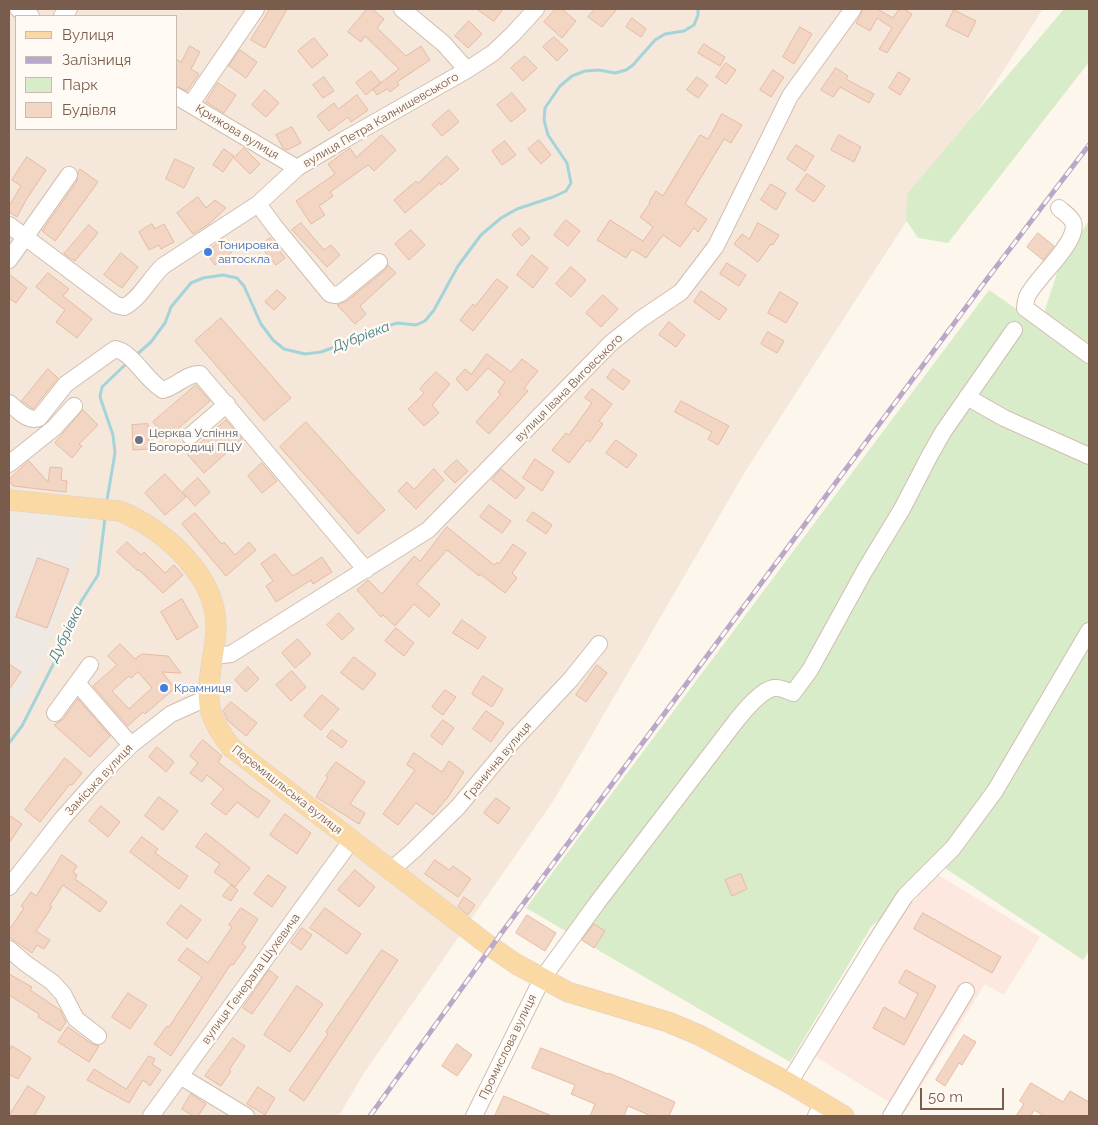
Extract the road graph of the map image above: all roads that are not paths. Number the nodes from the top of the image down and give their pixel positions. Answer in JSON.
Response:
{"nodes":[{"id":1,"x":18,"y":9,"type":"edge"},
{"id":2,"x":256,"y":9,"type":"edge"},
{"id":3,"x":402,"y":9,"type":"edge"},
{"id":4,"x":536,"y":9,"type":"edge"},
{"id":5,"x":853,"y":9,"type":"edge"},
{"id":6,"x":29,"y":15,"type":"edge"},
{"id":7,"x":467,"y":70,"type":"junction"},
{"id":8,"x":178,"y":97,"type":"edge"},
{"id":9,"x":191,"y":104,"type":"junction"},
{"id":10,"x":297,"y":168,"type":"junction"},
{"id":11,"x":68,"y":175,"type":"dead end"},
{"id":12,"x":258,"y":204,"type":"junction"},
{"id":13,"x":1059,"y":208,"type":"dead end"},
{"id":14,"x":9,"y":225,"type":"edge"},
{"id":15,"x":25,"y":237,"type":"junction"},
{"id":16,"x":9,"y":260,"type":"edge"},
{"id":17,"x":378,"y":262,"type":"dead end"},
{"id":18,"x":1014,"y":330,"type":"dead end"},
{"id":19,"x":1089,"y":355,"type":"edge"},
{"id":20,"x":968,"y":397,"type":"junction"},
{"id":21,"x":9,"y":403,"type":"edge"},
{"id":22,"x":227,"y":404,"type":"junction"},
{"id":23,"x":74,"y":406,"type":"dead end"},
{"id":24,"x":190,"y":436,"type":"dead end"},
{"id":25,"x":1089,"y":456,"type":"edge"},
{"id":26,"x":9,"y":464,"type":"edge"},
{"id":27,"x":9,"y":500,"type":"edge"},
{"id":28,"x":366,"y":570,"type":"junction"},
{"id":29,"x":1089,"y":631,"type":"edge"},
{"id":30,"x":598,"y":644,"type":"dead end"},
{"id":31,"x":214,"y":656,"type":"junction"},
{"id":32,"x":90,"y":665,"type":"dead end"},
{"id":33,"x":77,"y":683,"type":"junction"},
{"id":34,"x":209,"y":697,"type":"junction"},
{"id":35,"x":55,"y":714,"type":"dead end"},
{"id":36,"x":131,"y":745,"type":"junction"},
{"id":37,"x":351,"y":841,"type":"junction"},
{"id":38,"x":390,"y":871,"type":"junction"},
{"id":39,"x":9,"y":887,"type":"edge"},
{"id":40,"x":9,"y":950,"type":"edge"},
{"id":41,"x":542,"y":978,"type":"junction"},
{"id":42,"x":966,"y":991,"type":"dead end"},
{"id":43,"x":98,"y":1036,"type":"dead end"},
{"id":44,"x":180,"y":1076,"type":"junction"},
{"id":45,"x":789,"y":1083,"type":"junction"},
{"id":46,"x":819,"y":1110,"type":"edge"},
{"id":47,"x":151,"y":1116,"type":"edge"},
{"id":48,"x":246,"y":1116,"type":"edge"},
{"id":49,"x":474,"y":1116,"type":"edge"},
{"id":50,"x":844,"y":1116,"type":"edge"},
{"id":51,"x":891,"y":1116,"type":"edge"}],
"edges":[{"from":1,"to":6,"type":"street"},
{"from":2,"to":9,"type":"street"},
{"from":3,"to":7,"type":"street"},
{"from":4,"to":7,"type":"street","name":"вулиця Петра Калнишевського"},
{"from":5,"to":28,"type":"street","name":"вулиця Івана Виговського"},
{"from":7,"to":10,"type":"street","name":"вулиця Петра Калнишевського"},
{"from":8,"to":9,"type":"street","name":"Крижова вулиця"},
{"from":9,"to":10,"type":"street","name":"Крижова вулиця"},
{"from":10,"to":12,"type":"street","name":"вулиця Петра Калнишевського"},
{"from":11,"to":15,"type":"street"},
{"from":12,"to":15,"type":"street","name":"вулиця Петра Калнишевського"},
{"from":12,"to":17,"type":"street"},
{"from":13,"to":19,"type":"street"},
{"from":14,"to":15,"type":"street","name":"вулиця Петра Калнишевського"},
{"from":15,"to":16,"type":"street"},
{"from":18,"to":20,"type":"street"},
{"from":20,"to":25,"type":"street"},
{"from":20,"to":41,"type":"street","name":"Промислова вулиця"},
{"from":21,"to":22,"type":"street"},
{"from":22,"to":24,"type":"street"},
{"from":22,"to":28,"type":"street"},
{"from":23,"to":26,"type":"street"},
{"from":27,"to":31,"type":"main road","name":"Перемишльська вулиця"},
{"from":28,"to":31,"type":"street","name":"вулиця Івана Виговського"},
{"from":29,"to":45,"type":"street"},
{"from":30,"to":38,"type":"street","name":"Гранична вулиця"},
{"from":31,"to":34,"type":"main road","name":"Перемишльська вулиця"},
{"from":32,"to":33,"type":"street"},
{"from":33,"to":35,"type":"street"},
{"from":33,"to":36,"type":"street"},
{"from":34,"to":36,"type":"street","name":"Заміська вулиця"},
{"from":34,"to":37,"type":"main road","name":"Перемишльська вулиця"},
{"from":36,"to":39,"type":"street","name":"Заміська вулиця"},
{"from":37,"to":38,"type":"main road","name":"Перемишльська вулиця"},
{"from":37,"to":44,"type":"street","name":"вулиця Генерала Шухевича"},
{"from":38,"to":41,"type":"main road","name":"Перемишльська вулиця"},
{"from":40,"to":43,"type":"street"},
{"from":41,"to":45,"type":"main road","name":"Перемишльська вулиця"},
{"from":41,"to":49,"type":"street","name":"Промислова вулиця"},
{"from":42,"to":51,"type":"street"},
{"from":44,"to":47,"type":"street","name":"вулиця Генерала Шухевича"},
{"from":44,"to":48,"type":"street"},
{"from":45,"to":46,"type":"main road","name":"Перемишльська вулиця"},
{"from":46,"to":50,"type":"main road","name":"Перемишльська вулиця"}]}
